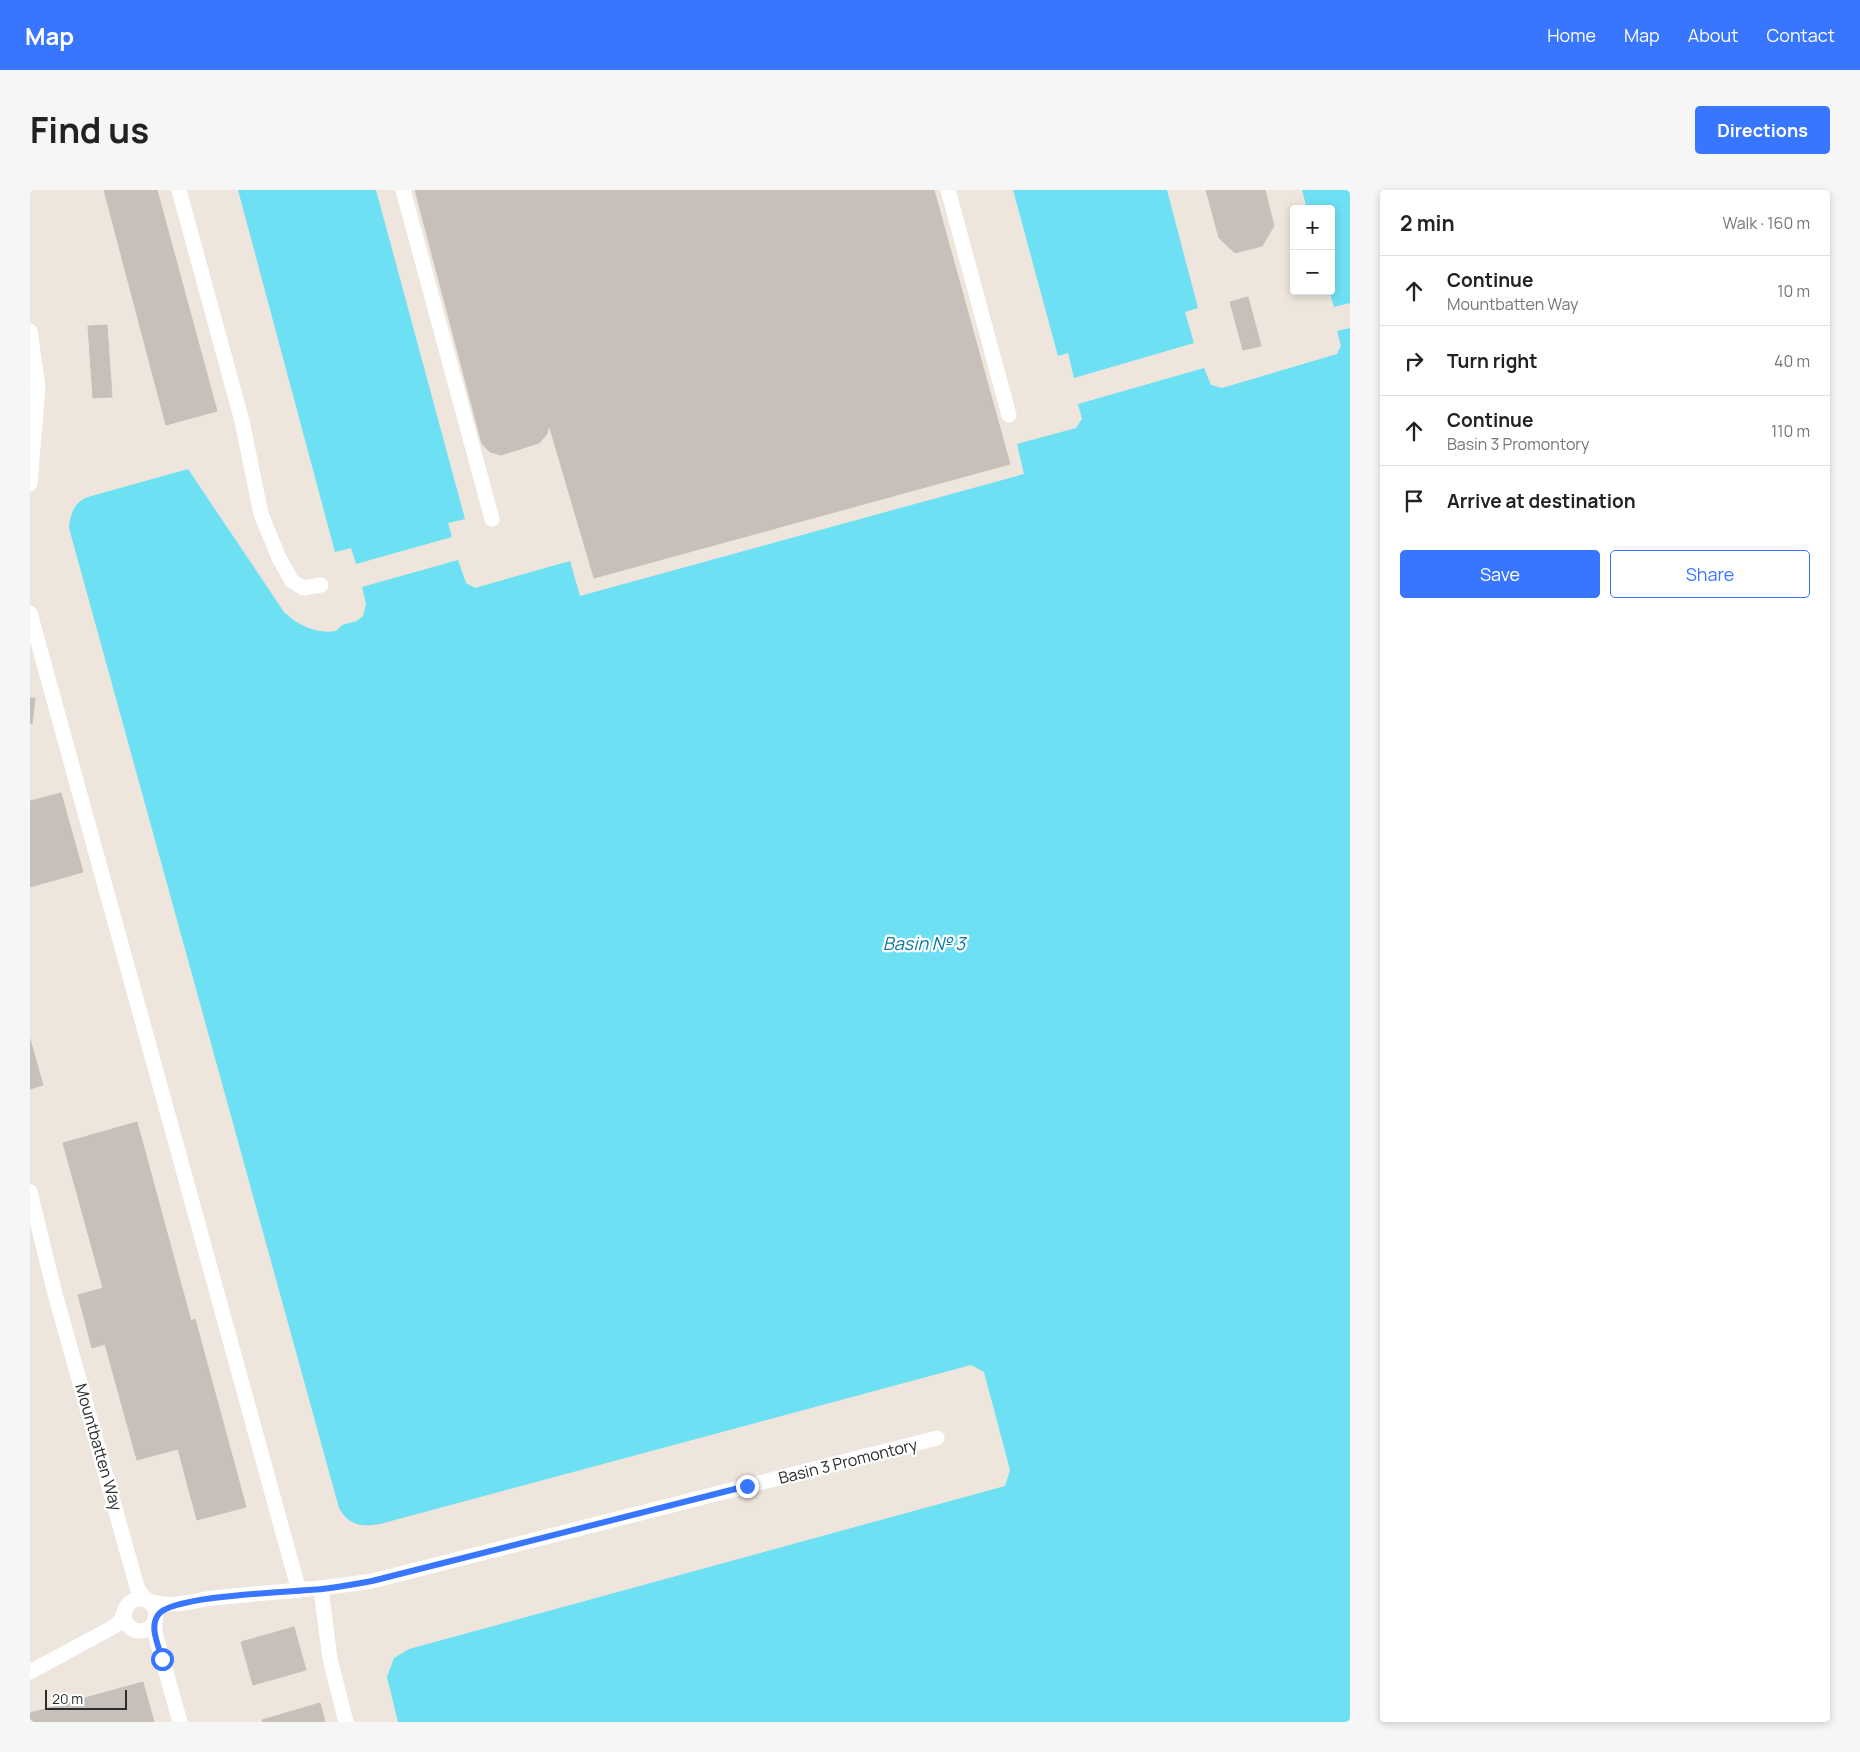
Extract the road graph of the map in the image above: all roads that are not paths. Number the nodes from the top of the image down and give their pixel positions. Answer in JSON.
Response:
{"nodes":[{"id":1,"x":179,"y":190,"type":"edge"},
{"id":2,"x":403,"y":190,"type":"edge"},
{"id":3,"x":948,"y":190,"type":"edge"},
{"id":4,"x":30,"y":331,"type":"edge"},
{"id":5,"x":1009,"y":414,"type":"dead end"},
{"id":6,"x":30,"y":484,"type":"edge"},
{"id":7,"x":492,"y":519,"type":"dead end"},
{"id":8,"x":320,"y":585,"type":"dead end"},
{"id":9,"x":30,"y":613,"type":"edge"},
{"id":10,"x":30,"y":1192,"type":"edge"},
{"id":11,"x":30,"y":1220,"type":"edge"},
{"id":12,"x":54,"y":1290,"type":"junction"},
{"id":13,"x":937,"y":1438,"type":"dead end"},
{"id":14,"x":133,"y":1571,"type":"junction"},
{"id":15,"x":322,"y":1589,"type":"junction"},
{"id":16,"x":299,"y":1591,"type":"junction"},
{"id":17,"x":149,"y":1601,"type":"junction"},
{"id":18,"x":193,"y":1601,"type":"junction"},
{"id":19,"x":127,"y":1606,"type":"junction"},
{"id":20,"x":155,"y":1621,"type":"junction"},
{"id":21,"x":138,"y":1630,"type":"junction"},
{"id":22,"x":84,"y":1643,"type":"junction"},
{"id":23,"x":162,"y":1659,"type":"junction"},
{"id":24,"x":30,"y":1672,"type":"edge"},
{"id":25,"x":180,"y":1722,"type":"edge"},
{"id":26,"x":346,"y":1722,"type":"edge"}],
"edges":[{"from":1,"to":8,"type":"lane"},
{"from":2,"to":7,"type":"lane"},
{"from":3,"to":5,"type":"lane"},
{"from":4,"to":6,"type":"lane"},
{"from":9,"to":16,"type":"lane"},
{"from":10,"to":12,"type":"lane","name":"Mountbatten Way"},
{"from":11,"to":12,"type":"lane","name":"Mountbatten Way"},
{"from":12,"to":14,"type":"lane","name":"Mountbatten Way"},
{"from":13,"to":15,"type":"lane","name":"Basin 3 Promontory"},
{"from":14,"to":17,"type":"lane","name":"Mountbatten Way"},
{"from":14,"to":19,"type":"lane"},
{"from":15,"to":16,"type":"lane","name":"Basin 3 Promontory"},
{"from":15,"to":26,"type":"lane"},
{"from":16,"to":18,"type":"lane","name":"Basin 3 Promontory"},
{"from":17,"to":18,"type":"lane"},
{"from":17,"to":19,"type":"lane"},
{"from":17,"to":20,"type":"lane"},
{"from":18,"to":20,"type":"lane"},
{"from":19,"to":21,"type":"lane"},
{"from":19,"to":22,"type":"lane"},
{"from":20,"to":21,"type":"lane"},
{"from":20,"to":23,"type":"lane"},
{"from":21,"to":22,"type":"lane"},
{"from":21,"to":23,"type":"lane"},
{"from":22,"to":24,"type":"lane"},
{"from":23,"to":25,"type":"lane"}]}
